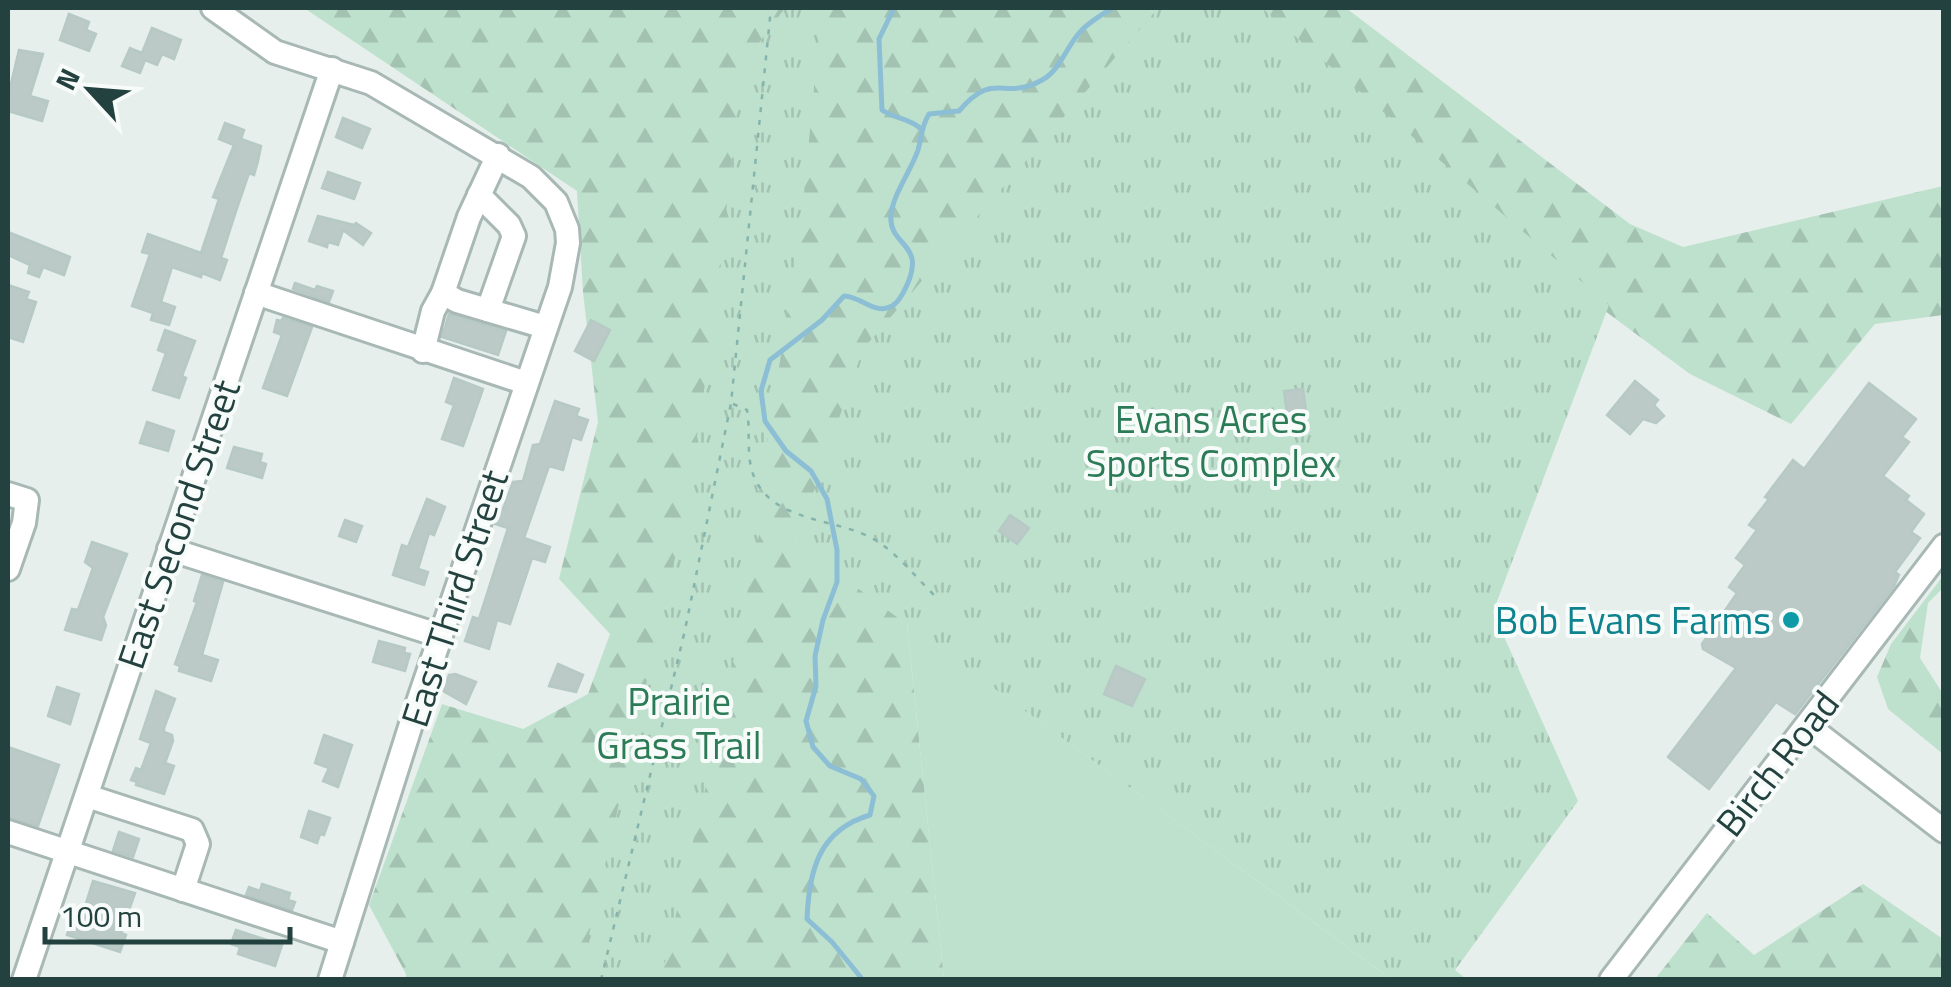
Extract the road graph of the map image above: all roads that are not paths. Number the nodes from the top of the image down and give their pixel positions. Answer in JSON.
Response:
{"nodes":[{"id":1,"x":213,"y":8,"type":"edge"},
{"id":2,"x":332,"y":69,"type":"junction"},
{"id":3,"x":498,"y":155,"type":"junction"},
{"id":4,"x":480,"y":195,"type":"junction"},
{"id":5,"x":256,"y":293,"type":"junction"},
{"id":6,"x":444,"y":294,"type":"junction"},
{"id":7,"x":488,"y":310,"type":"junction"},
{"id":8,"x":546,"y":328,"type":"junction"},
{"id":9,"x":423,"y":351,"type":"junction"},
{"id":10,"x":526,"y":383,"type":"junction"},
{"id":11,"x":8,"y":494,"type":"edge"},
{"id":12,"x":1944,"y":546,"type":"edge"},
{"id":13,"x":169,"y":549,"type":"junction"},
{"id":14,"x":8,"y":569,"type":"edge"},
{"id":15,"x":440,"y":636,"type":"junction"},
{"id":16,"x":1808,"y":726,"type":"junction"},
{"id":17,"x":87,"y":796,"type":"junction"},
{"id":18,"x":1944,"y":830,"type":"edge"},
{"id":19,"x":8,"y":832,"type":"edge"},
{"id":20,"x":68,"y":854,"type":"junction"},
{"id":21,"x":184,"y":890,"type":"junction"},
{"id":22,"x":342,"y":942,"type":"junction"},
{"id":23,"x":24,"y":980,"type":"edge"},
{"id":24,"x":330,"y":980,"type":"edge"},
{"id":25,"x":1611,"y":980,"type":"edge"}],
"edges":[{"from":1,"to":2,"type":"street"},
{"from":2,"to":3,"type":"street"},
{"from":2,"to":5,"type":"street","name":"East Second Street"},
{"from":3,"to":4,"type":"street"},
{"from":3,"to":8,"type":"street","name":"East Third Street"},
{"from":4,"to":6,"type":"street"},
{"from":4,"to":7,"type":"street"},
{"from":5,"to":9,"type":"street"},
{"from":5,"to":13,"type":"street","name":"East Second Street"},
{"from":6,"to":7,"type":"street"},
{"from":6,"to":9,"type":"street"},
{"from":7,"to":8,"type":"street"},
{"from":8,"to":10,"type":"street","name":"East Third Street"},
{"from":9,"to":10,"type":"street"},
{"from":10,"to":15,"type":"street","name":"East Third Street"},
{"from":11,"to":14,"type":"street"},
{"from":12,"to":16,"type":"street","name":"Birch Road"},
{"from":13,"to":15,"type":"street"},
{"from":13,"to":17,"type":"street","name":"East Second Street"},
{"from":15,"to":22,"type":"street","name":"East Third Street"},
{"from":16,"to":18,"type":"street"},
{"from":16,"to":25,"type":"street","name":"Birch Road"},
{"from":17,"to":20,"type":"street","name":"East Second Street"},
{"from":17,"to":21,"type":"street"},
{"from":19,"to":20,"type":"street"},
{"from":20,"to":21,"type":"street"},
{"from":20,"to":23,"type":"street","name":"East Second Street"},
{"from":21,"to":22,"type":"street"},
{"from":22,"to":24,"type":"street","name":"East Third Street"}]}
